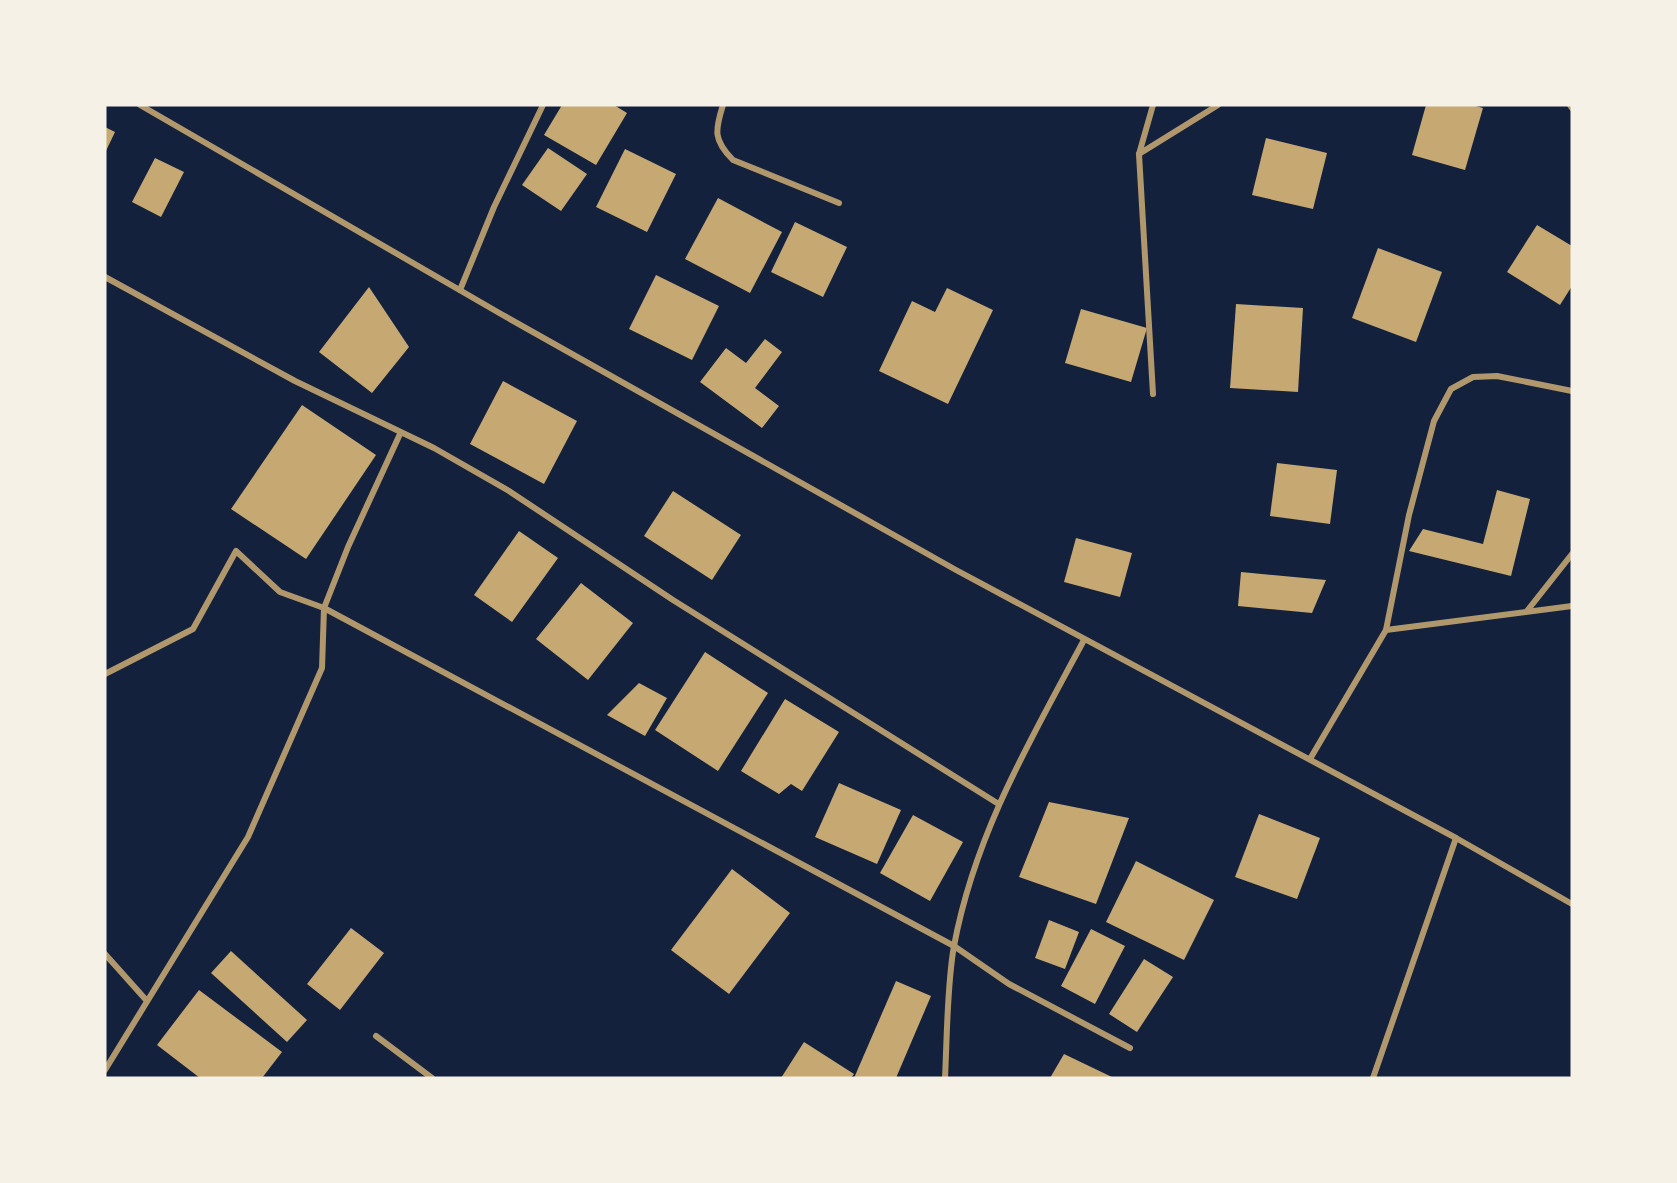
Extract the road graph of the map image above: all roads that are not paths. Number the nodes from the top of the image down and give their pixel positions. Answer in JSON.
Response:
{"nodes":[{"id":1,"x":140,"y":105,"type":"edge"},
{"id":2,"x":543,"y":105,"type":"edge"},
{"id":3,"x":723,"y":105,"type":"edge"},
{"id":4,"x":1153,"y":105,"type":"edge"},
{"id":5,"x":1218,"y":105,"type":"edge"},
{"id":6,"x":1139,"y":154,"type":"junction"},
{"id":7,"x":839,"y":203,"type":"dead end"},
{"id":8,"x":105,"y":277,"type":"edge"},
{"id":9,"x":460,"y":290,"type":"junction"},
{"id":10,"x":1572,"y":391,"type":"edge"},
{"id":11,"x":1154,"y":394,"type":"dead end"},
{"id":12,"x":400,"y":434,"type":"junction"},
{"id":13,"x":1572,"y":554,"type":"edge"},
{"id":14,"x":1572,"y":606,"type":"edge"},
{"id":15,"x":324,"y":608,"type":"junction"},
{"id":16,"x":1527,"y":611,"type":"junction"},
{"id":17,"x":1386,"y":630,"type":"junction"},
{"id":18,"x":1084,"y":640,"type":"junction"},
{"id":19,"x":105,"y":674,"type":"edge"},
{"id":20,"x":1310,"y":759,"type":"junction"},
{"id":21,"x":998,"y":803,"type":"junction"},
{"id":22,"x":1456,"y":838,"type":"junction"},
{"id":23,"x":1572,"y":904,"type":"edge"},
{"id":24,"x":954,"y":946,"type":"junction"},
{"id":25,"x":105,"y":954,"type":"edge"},
{"id":26,"x":147,"y":1001,"type":"junction"},
{"id":27,"x":376,"y":1036,"type":"dead end"},
{"id":28,"x":1130,"y":1048,"type":"dead end"},
{"id":29,"x":105,"y":1070,"type":"edge"},
{"id":30,"x":432,"y":1078,"type":"edge"},
{"id":31,"x":945,"y":1078,"type":"edge"},
{"id":32,"x":1373,"y":1078,"type":"edge"}],
"edges":[{"from":1,"to":9,"type":"street"},
{"from":2,"to":9,"type":"street"},
{"from":3,"to":7,"type":"street"},
{"from":4,"to":6,"type":"street"},
{"from":5,"to":6,"type":"street"},
{"from":6,"to":11,"type":"street"},
{"from":8,"to":12,"type":"street"},
{"from":9,"to":18,"type":"street"},
{"from":10,"to":17,"type":"street"},
{"from":12,"to":15,"type":"street"},
{"from":12,"to":21,"type":"street"},
{"from":13,"to":16,"type":"street"},
{"from":14,"to":16,"type":"street"},
{"from":15,"to":19,"type":"street"},
{"from":15,"to":24,"type":"street"},
{"from":15,"to":26,"type":"street"},
{"from":16,"to":17,"type":"street"},
{"from":17,"to":20,"type":"street"},
{"from":18,"to":20,"type":"street"},
{"from":18,"to":21,"type":"street"},
{"from":20,"to":22,"type":"street"},
{"from":21,"to":24,"type":"street"},
{"from":22,"to":23,"type":"street"},
{"from":22,"to":32,"type":"street"},
{"from":24,"to":28,"type":"street"},
{"from":24,"to":31,"type":"street"},
{"from":25,"to":26,"type":"street"},
{"from":26,"to":29,"type":"street"},
{"from":27,"to":30,"type":"street"}]}
